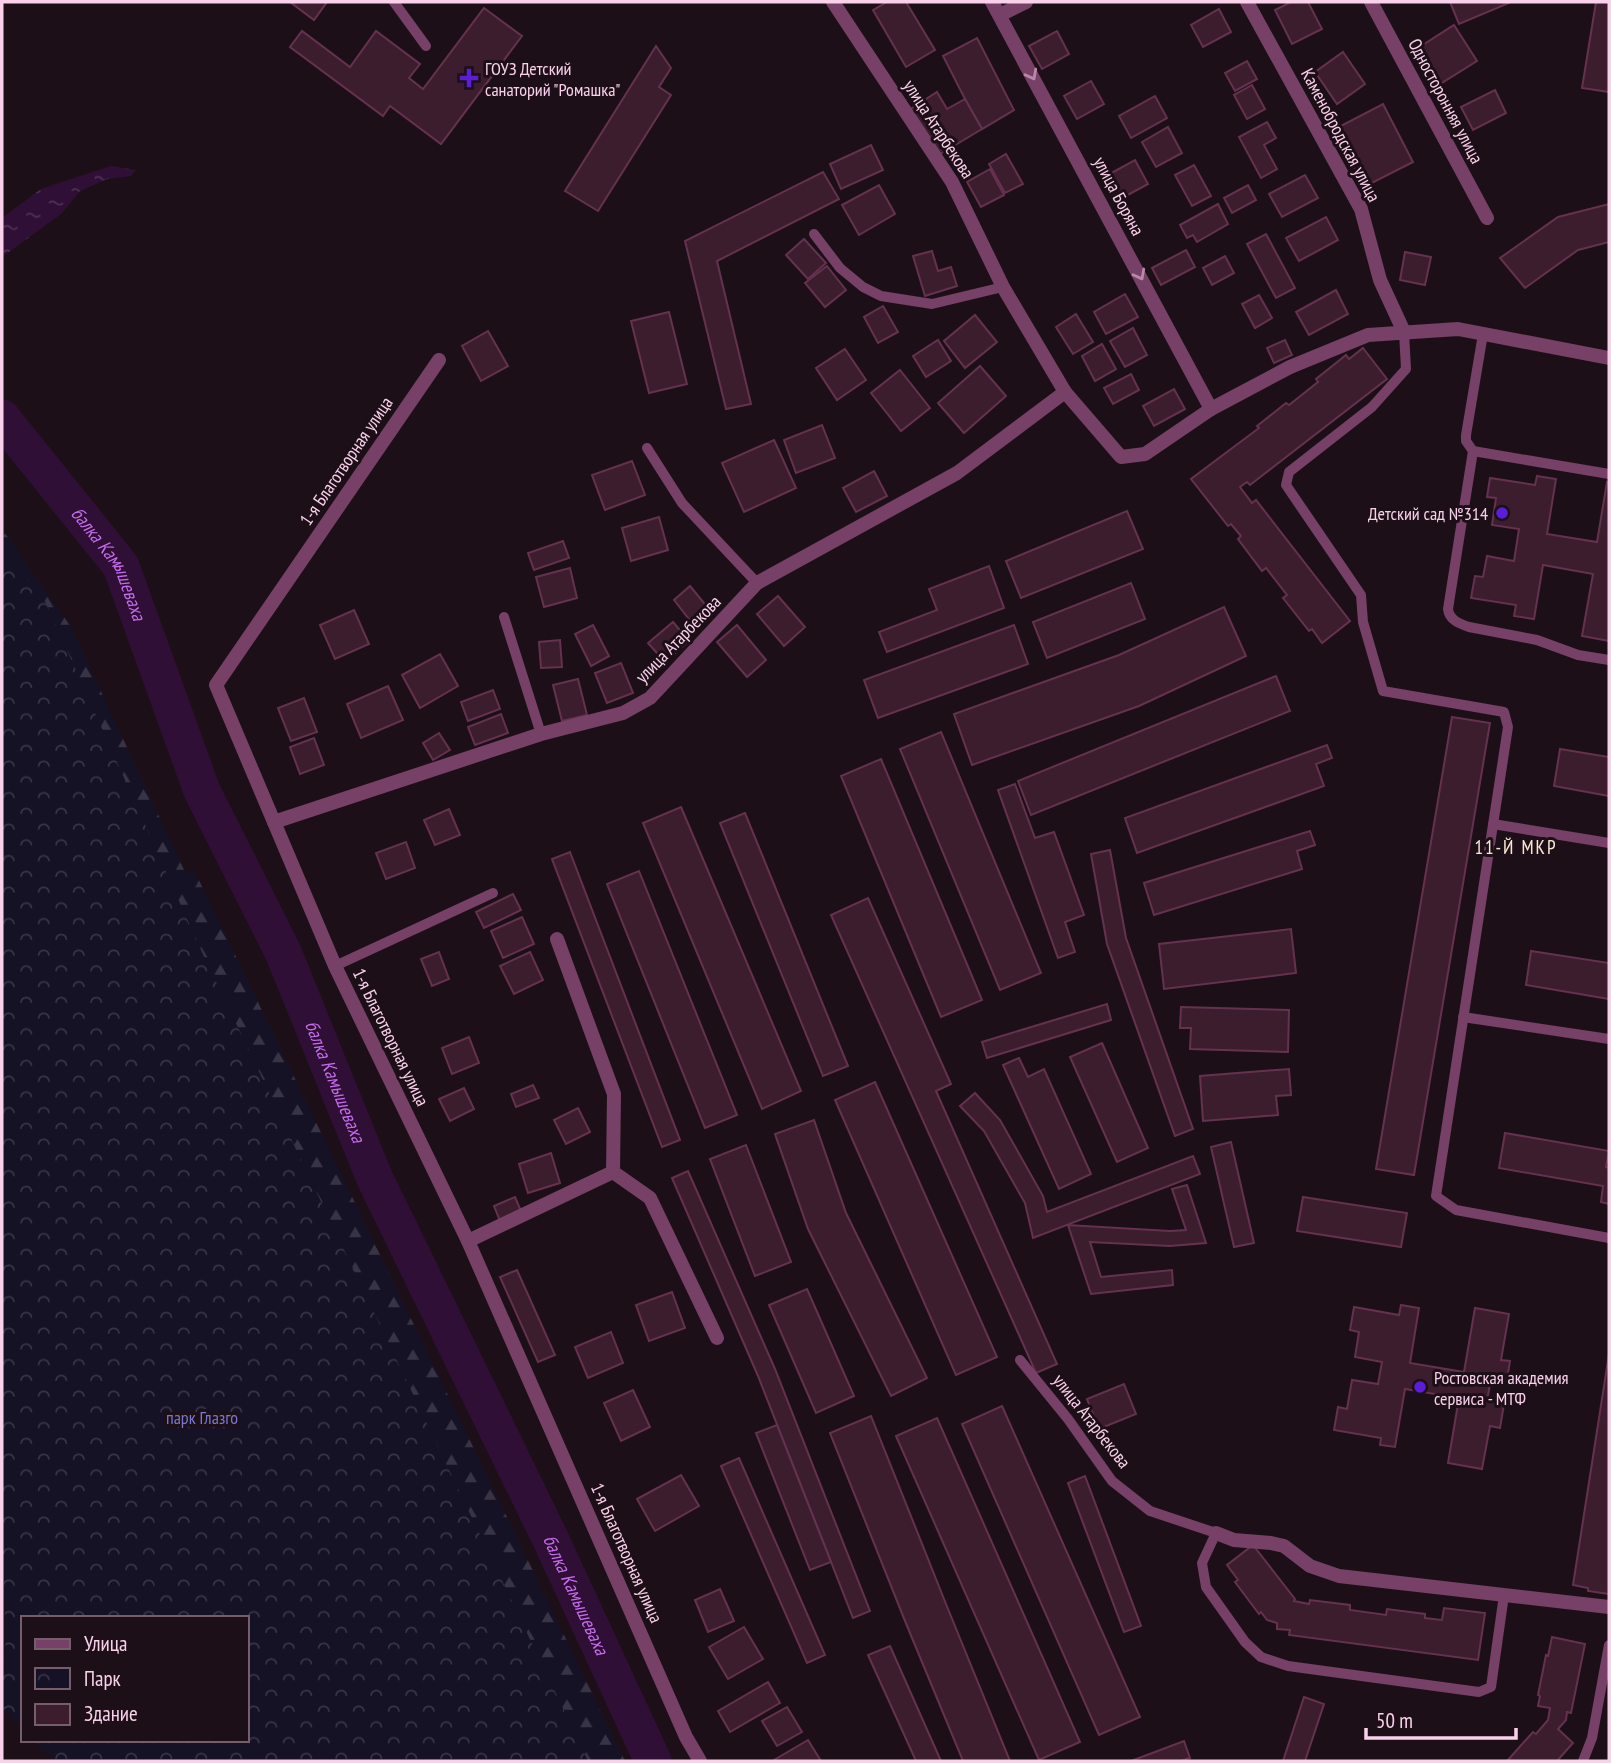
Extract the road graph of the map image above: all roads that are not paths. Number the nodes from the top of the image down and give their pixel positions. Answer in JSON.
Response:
{"nodes":[{"id":1,"x":394,"y":2,"type":"edge"},
{"id":2,"x":833,"y":2,"type":"edge"},
{"id":3,"x":1026,"y":2,"type":"edge"},
{"id":4,"x":1247,"y":2,"type":"edge"},
{"id":5,"x":1371,"y":2,"type":"edge"},
{"id":6,"x":996,"y":8,"type":"edge"},
{"id":7,"x":426,"y":46,"type":"dead end"},
{"id":8,"x":1488,"y":218,"type":"dead end"},
{"id":9,"x":814,"y":234,"type":"dead end"},
{"id":10,"x":1003,"y":287,"type":"junction"},
{"id":11,"x":1404,"y":332,"type":"junction"},
{"id":12,"x":1483,"y":334,"type":"junction"},
{"id":13,"x":1609,"y":358,"type":"edge"},
{"id":14,"x":439,"y":360,"type":"dead end"},
{"id":15,"x":1065,"y":392,"type":"junction"},
{"id":16,"x":1212,"y":409,"type":"junction"},
{"id":17,"x":647,"y":448,"type":"dead end"},
{"id":18,"x":1473,"y":451,"type":"junction"},
{"id":19,"x":1609,"y":474,"type":"edge"},
{"id":20,"x":757,"y":583,"type":"junction"},
{"id":21,"x":504,"y":617,"type":"dead end"},
{"id":22,"x":1609,"y":660,"type":"edge"},
{"id":23,"x":541,"y":734,"type":"junction"},
{"id":24,"x":274,"y":822,"type":"junction"},
{"id":25,"x":1493,"y":824,"type":"junction"},
{"id":26,"x":1609,"y":843,"type":"edge"},
{"id":27,"x":492,"y":893,"type":"dead end"},
{"id":28,"x":557,"y":939,"type":"dead end"},
{"id":29,"x":335,"y":965,"type":"junction"},
{"id":30,"x":1463,"y":1017,"type":"junction"},
{"id":31,"x":1609,"y":1039,"type":"edge"},
{"id":32,"x":613,"y":1172,"type":"junction"},
{"id":33,"x":1609,"y":1238,"type":"edge"},
{"id":34,"x":468,"y":1241,"type":"junction"},
{"id":35,"x":717,"y":1338,"type":"dead end"},
{"id":36,"x":1020,"y":1360,"type":"dead end"},
{"id":37,"x":1216,"y":1533,"type":"junction"},
{"id":38,"x":1504,"y":1595,"type":"junction"},
{"id":39,"x":1609,"y":1607,"type":"edge"},
{"id":40,"x":1609,"y":1645,"type":"edge"},
{"id":41,"x":700,"y":1761,"type":"edge"},
{"id":42,"x":1583,"y":1761,"type":"edge"}],
"edges":[{"from":1,"to":7,"type":"lane"},
{"from":2,"to":10,"type":"street","name":"улица Атарбекова"},
{"from":3,"to":6,"type":"street"},
{"from":4,"to":11,"type":"street","name":"Каменобродская улица"},
{"from":5,"to":8,"type":"street","name":"Односторонняя улица"},
{"from":6,"to":16,"type":"street","name":"улица Боряна","one_way":true},
{"from":9,"to":10,"type":"lane"},
{"from":10,"to":15,"type":"street","name":"улица Атарбекова"},
{"from":11,"to":12,"type":"street"},
{"from":11,"to":16,"type":"street"},
{"from":11,"to":25,"type":"lane"},
{"from":12,"to":13,"type":"street"},
{"from":12,"to":18,"type":"lane"},
{"from":14,"to":24,"type":"street","name":"1-я Благотворная улица"},
{"from":15,"to":16,"type":"street","name":"улица Атарбекова"},
{"from":15,"to":20,"type":"street","name":"улица Атарбекова"},
{"from":17,"to":20,"type":"lane"},
{"from":18,"to":19,"type":"lane"},
{"from":18,"to":22,"type":"lane"},
{"from":20,"to":23,"type":"street","name":"улица Атарбекова"},
{"from":21,"to":23,"type":"lane"},
{"from":23,"to":24,"type":"street","name":"улица Атарбекова"},
{"from":24,"to":29,"type":"street","name":"1-я Благотворная улица"},
{"from":25,"to":26,"type":"lane"},
{"from":25,"to":30,"type":"lane"},
{"from":27,"to":29,"type":"lane"},
{"from":28,"to":32,"type":"street"},
{"from":29,"to":34,"type":"street","name":"1-я Благотворная улица"},
{"from":30,"to":31,"type":"lane"},
{"from":30,"to":33,"type":"lane"},
{"from":32,"to":34,"type":"street"},
{"from":32,"to":35,"type":"street"},
{"from":34,"to":41,"type":"street","name":"1-я Благотворная улица"},
{"from":36,"to":37,"type":"lane","name":"улица Атарбекова"},
{"from":37,"to":38,"type":"street"},
{"from":37,"to":38,"type":"lane"},
{"from":38,"to":39,"type":"street"},
{"from":40,"to":42,"type":"lane"}]}
